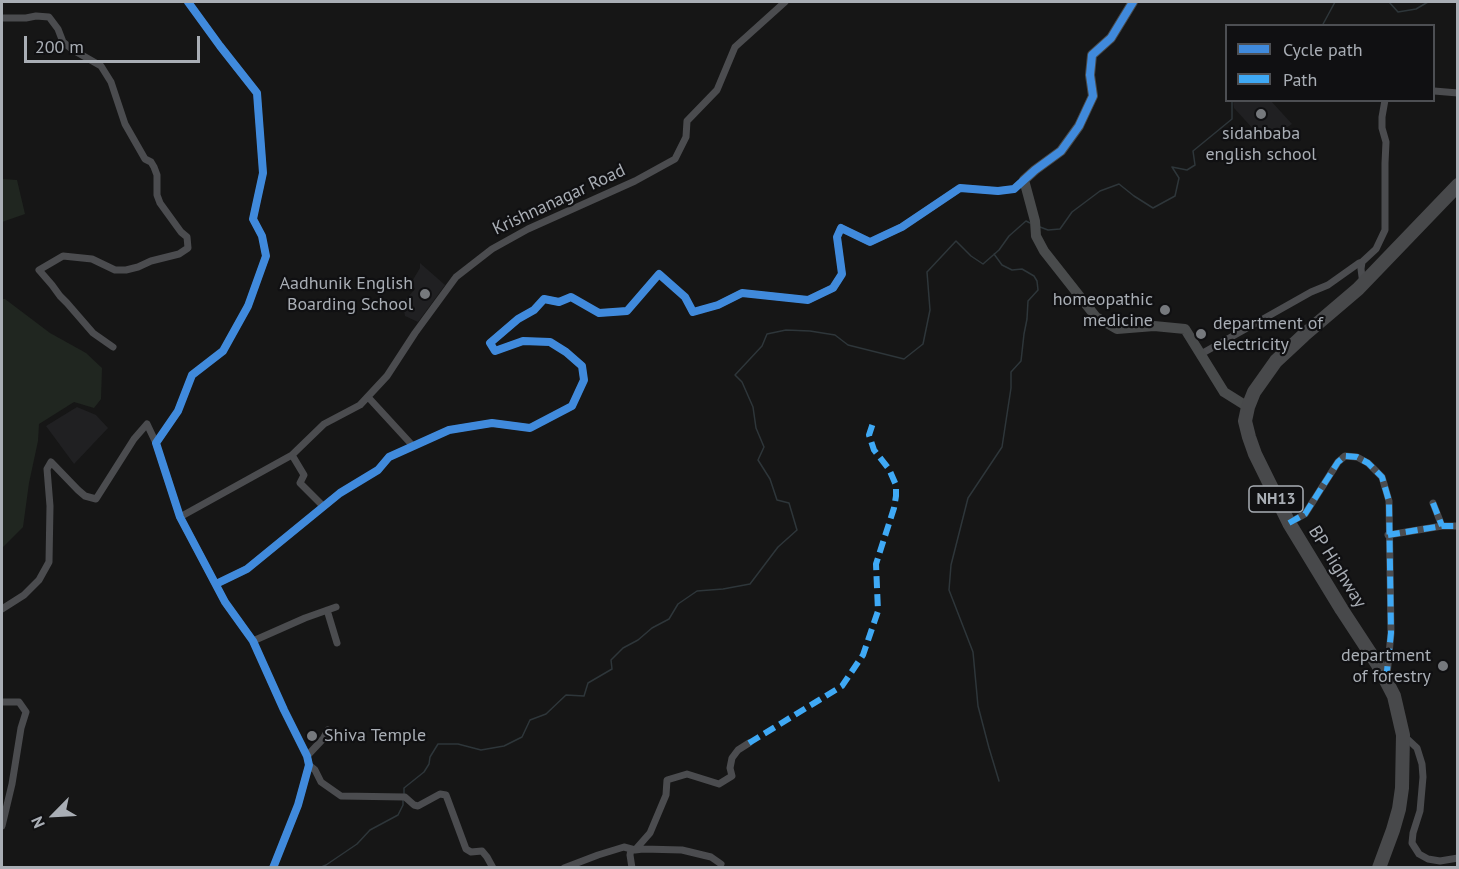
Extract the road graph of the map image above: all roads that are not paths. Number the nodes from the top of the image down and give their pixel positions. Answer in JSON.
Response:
{"nodes":[{"id":1,"x":188,"y":2,"type":"edge"},
{"id":2,"x":785,"y":2,"type":"edge"},
{"id":3,"x":1133,"y":2,"type":"edge"},
{"id":4,"x":2,"y":18,"type":"edge"},
{"id":5,"x":1435,"y":91,"type":"edge"},
{"id":6,"x":1458,"y":93,"type":"edge"},
{"id":7,"x":1385,"y":102,"type":"edge"},
{"id":8,"x":1024,"y":180,"type":"junction"},
{"id":9,"x":1458,"y":185,"type":"edge"},
{"id":10,"x":1362,"y":262,"type":"junction"},
{"id":11,"x":1363,"y":284,"type":"junction"},
{"id":12,"x":112,"y":347,"type":"dead end"},
{"id":13,"x":1201,"y":354,"type":"junction"},
{"id":14,"x":368,"y":397,"type":"junction"},
{"id":15,"x":1248,"y":407,"type":"junction"},
{"id":16,"x":156,"y":443,"type":"junction"},
{"id":17,"x":413,"y":446,"type":"junction"},
{"id":18,"x":292,"y":455,"type":"junction"},
{"id":19,"x":1433,"y":503,"type":"dead end"},
{"id":20,"x":323,"y":506,"type":"junction"},
{"id":21,"x":180,"y":517,"type":"junction"},
{"id":22,"x":1289,"y":523,"type":"junction"},
{"id":23,"x":1442,"y":526,"type":"junction"},
{"id":24,"x":1458,"y":526,"type":"edge"},
{"id":25,"x":1388,"y":535,"type":"junction"},
{"id":26,"x":216,"y":584,"type":"junction"},
{"id":27,"x":336,"y":607,"type":"dead end"},
{"id":28,"x":2,"y":609,"type":"edge"},
{"id":29,"x":327,"y":610,"type":"junction"},
{"id":30,"x":253,"y":641,"type":"junction"},
{"id":31,"x":337,"y":643,"type":"dead end"},
{"id":32,"x":1386,"y":680,"type":"junction"},
{"id":33,"x":2,"y":702,"type":"edge"},
{"id":34,"x":328,"y":730,"type":"dead end"},
{"id":35,"x":1403,"y":735,"type":"junction"},
{"id":36,"x":749,"y":743,"type":"dead end"},
{"id":37,"x":307,"y":756,"type":"junction"},
{"id":38,"x":309,"y":765,"type":"junction"},
{"id":39,"x":2,"y":826,"type":"edge"},
{"id":40,"x":633,"y":850,"type":"junction"},
{"id":41,"x":1458,"y":858,"type":"edge"},
{"id":42,"x":721,"y":864,"type":"dead end"},
{"id":43,"x":273,"y":867,"type":"edge"},
{"id":44,"x":493,"y":867,"type":"edge"},
{"id":45,"x":564,"y":867,"type":"edge"},
{"id":46,"x":632,"y":867,"type":"edge"},
{"id":47,"x":1379,"y":867,"type":"edge"}],
"edges":[{"from":1,"to":16,"type":"street"},
{"from":2,"to":14,"type":"street","name":"Krishnanagar Road"},
{"from":3,"to":8,"type":"street"},
{"from":4,"to":12,"type":"street"},
{"from":5,"to":6,"type":"street"},
{"from":7,"to":10,"type":"street"},
{"from":8,"to":13,"type":"street"},
{"from":8,"to":17,"type":"street"},
{"from":9,"to":11,"type":"highway","name":"BP Highway","number":"NH13"},
{"from":10,"to":11,"type":"street"},
{"from":10,"to":13,"type":"street"},
{"from":11,"to":15,"type":"highway","name":"BP Highway","number":"NH13"},
{"from":13,"to":15,"type":"street"},
{"from":14,"to":17,"type":"street"},
{"from":14,"to":18,"type":"street","name":"Krishnanagar Road"},
{"from":15,"to":22,"type":"highway","name":"BP Highway","number":"NH13"},
{"from":16,"to":21,"type":"street"},
{"from":16,"to":28,"type":"street"},
{"from":17,"to":20,"type":"street"},
{"from":18,"to":20,"type":"street"},
{"from":18,"to":21,"type":"street","name":"Krishnanagar Road"},
{"from":19,"to":23,"type":"street"},
{"from":20,"to":26,"type":"street"},
{"from":21,"to":26,"type":"street"},
{"from":22,"to":25,"type":"street"},
{"from":22,"to":32,"type":"highway","name":"BP Highway","number":"NH13"},
{"from":23,"to":24,"type":"street"},
{"from":23,"to":25,"type":"street"},
{"from":25,"to":32,"type":"street"},
{"from":26,"to":30,"type":"street"},
{"from":27,"to":29,"type":"street"},
{"from":29,"to":30,"type":"street"},
{"from":29,"to":31,"type":"street"},
{"from":30,"to":37,"type":"street"},
{"from":32,"to":35,"type":"highway","name":"BP Highway","number":"NH13"},
{"from":33,"to":39,"type":"street"},
{"from":34,"to":37,"type":"street"},
{"from":35,"to":41,"type":"street"},
{"from":35,"to":47,"type":"highway","name":"BP Highway","number":"NH13"},
{"from":36,"to":40,"type":"street"},
{"from":37,"to":38,"type":"street"},
{"from":38,"to":43,"type":"street"},
{"from":38,"to":44,"type":"street"},
{"from":40,"to":42,"type":"street"},
{"from":40,"to":45,"type":"street"},
{"from":40,"to":46,"type":"street"}]}
